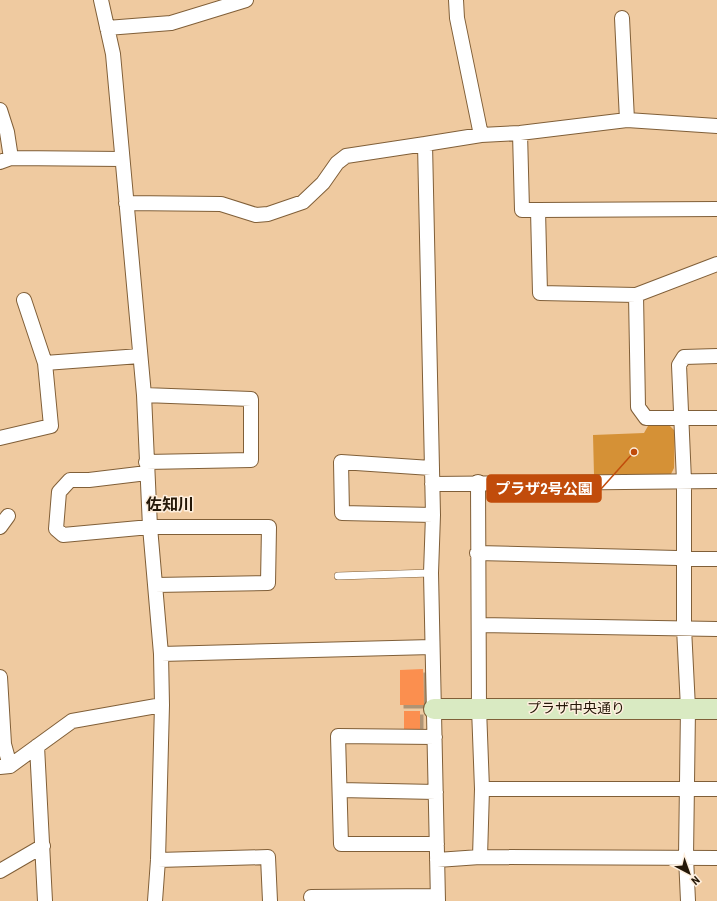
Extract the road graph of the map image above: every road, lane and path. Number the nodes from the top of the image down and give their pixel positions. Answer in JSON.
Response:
{"nodes":[{"id":1,"x":101,"y":0,"type":"edge"},
{"id":2,"x":246,"y":0,"type":"edge"},
{"id":3,"x":456,"y":0,"type":"edge"},
{"id":4,"x":622,"y":18,"type":"dead end"},
{"id":5,"x":107,"y":28,"type":"junction"},
{"id":6,"x":0,"y":110,"type":"edge"},
{"id":7,"x":627,"y":120,"type":"junction"},
{"id":8,"x":717,"y":126,"type":"edge"},
{"id":9,"x":520,"y":133,"type":"junction"},
{"id":10,"x":481,"y":135,"type":"junction"},
{"id":11,"x":425,"y":144,"type":"junction"},
{"id":12,"x":122,"y":159,"type":"junction"},
{"id":13,"x":6,"y":160,"type":"edge"},
{"id":14,"x":126,"y":203,"type":"junction"},
{"id":15,"x":717,"y":209,"type":"edge"},
{"id":16,"x":538,"y":210,"type":"junction"},
{"id":17,"x":717,"y":264,"type":"edge"},
{"id":18,"x":636,"y":295,"type":"junction"},
{"id":19,"x":24,"y":300,"type":"dead end"},
{"id":20,"x":140,"y":356,"type":"junction"},
{"id":21,"x":717,"y":356,"type":"edge"},
{"id":22,"x":45,"y":363,"type":"junction"},
{"id":23,"x":144,"y":395,"type":"junction"},
{"id":24,"x":682,"y":418,"type":"junction"},
{"id":25,"x":717,"y":418,"type":"edge"},
{"id":26,"x":0,"y":438,"type":"edge"},
{"id":27,"x":146,"y":467,"type":"junction"},
{"id":28,"x":431,"y":468,"type":"junction"},
{"id":29,"x":684,"y":481,"type":"junction"},
{"id":30,"x":717,"y":481,"type":"edge"},
{"id":31,"x":478,"y":482,"type":"junction"},
{"id":32,"x":432,"y":484,"type":"junction"},
{"id":33,"x":433,"y":515,"type":"junction"},
{"id":34,"x":150,"y":527,"type":"junction"},
{"id":35,"x":477,"y":553,"type":"junction"},
{"id":36,"x":684,"y":558,"type":"junction"},
{"id":37,"x":717,"y":559,"type":"edge"},
{"id":38,"x":431,"y":573,"type":"junction"},
{"id":39,"x":338,"y":576,"type":"dead end"},
{"id":40,"x":155,"y":585,"type":"junction"},
{"id":41,"x":479,"y":625,"type":"junction"},
{"id":42,"x":684,"y":628,"type":"junction"},
{"id":43,"x":717,"y":629,"type":"edge"},
{"id":44,"x":432,"y":647,"type":"junction"},
{"id":45,"x":161,"y":654,"type":"junction"},
{"id":46,"x":0,"y":677,"type":"edge"},
{"id":47,"x":162,"y":705,"type":"junction"},
{"id":48,"x":478,"y":708,"type":"junction"},
{"id":49,"x":688,"y":708,"type":"junction"},
{"id":50,"x":434,"y":709,"type":"junction"},
{"id":51,"x":717,"y":709,"type":"edge"},
{"id":52,"x":435,"y":737,"type":"junction"},
{"id":53,"x":38,"y":746,"type":"junction"},
{"id":54,"x":5,"y":767,"type":"edge"},
{"id":55,"x":482,"y":789,"type":"junction"},
{"id":56,"x":717,"y":789,"type":"edge"},
{"id":57,"x":340,"y":790,"type":"junction"},
{"id":58,"x":688,"y":790,"type":"junction"},
{"id":59,"x":436,"y":792,"type":"junction"},
{"id":60,"x":437,"y":844,"type":"junction"},
{"id":61,"x":43,"y":846,"type":"junction"},
{"id":62,"x":686,"y":857,"type":"junction"},
{"id":63,"x":480,"y":858,"type":"junction"},
{"id":64,"x":717,"y":858,"type":"edge"},
{"id":65,"x":158,"y":860,"type":"junction"},
{"id":66,"x":437,"y":860,"type":"junction"},
{"id":67,"x":0,"y":871,"type":"edge"},
{"id":68,"x":311,"y":897,"type":"dead end"},
{"id":69,"x":438,"y":898,"type":"edge"},
{"id":70,"x":45,"y":901,"type":"edge"},
{"id":71,"x":155,"y":901,"type":"edge"},
{"id":72,"x":270,"y":901,"type":"edge"},
{"id":73,"x":688,"y":901,"type":"edge"}],
"edges":[{"from":1,"to":5,"type":"street"},
{"from":2,"to":5,"type":"street"},
{"from":3,"to":10,"type":"street"},
{"from":4,"to":7,"type":"street"},
{"from":5,"to":12,"type":"street"},
{"from":6,"to":13,"type":"street"},
{"from":7,"to":8,"type":"street"},
{"from":7,"to":9,"type":"street"},
{"from":9,"to":10,"type":"street"},
{"from":9,"to":16,"type":"street"},
{"from":10,"to":11,"type":"street"},
{"from":11,"to":14,"type":"street"},
{"from":11,"to":28,"type":"street"},
{"from":12,"to":13,"type":"street"},
{"from":12,"to":14,"type":"street"},
{"from":14,"to":20,"type":"street"},
{"from":15,"to":16,"type":"street"},
{"from":16,"to":18,"type":"street"},
{"from":17,"to":18,"type":"street"},
{"from":18,"to":24,"type":"street"},
{"from":19,"to":22,"type":"street"},
{"from":20,"to":22,"type":"street"},
{"from":20,"to":23,"type":"street"},
{"from":21,"to":24,"type":"street"},
{"from":22,"to":26,"type":"street"},
{"from":23,"to":27,"type":"street"},
{"from":23,"to":27,"type":"street"},
{"from":24,"to":25,"type":"street"},
{"from":24,"to":29,"type":"street"},
{"from":27,"to":34,"type":"street"},
{"from":27,"to":34,"type":"street"},
{"from":28,"to":32,"type":"street"},
{"from":28,"to":33,"type":"street"},
{"from":29,"to":30,"type":"street"},
{"from":29,"to":31,"type":"street"},
{"from":29,"to":36,"type":"street"},
{"from":31,"to":32,"type":"street"},
{"from":31,"to":35,"type":"street"},
{"from":32,"to":33,"type":"street"},
{"from":33,"to":38,"type":"street"},
{"from":34,"to":40,"type":"street"},
{"from":34,"to":40,"type":"street"},
{"from":35,"to":36,"type":"street"},
{"from":35,"to":41,"type":"street"},
{"from":36,"to":37,"type":"street"},
{"from":36,"to":42,"type":"street"},
{"from":38,"to":39,"type":"lane"},
{"from":38,"to":44,"type":"street"},
{"from":40,"to":45,"type":"street"},
{"from":41,"to":42,"type":"street"},
{"from":41,"to":48,"type":"street"},
{"from":42,"to":43,"type":"street"},
{"from":42,"to":49,"type":"street"},
{"from":44,"to":45,"type":"street"},
{"from":44,"to":50,"type":"street"},
{"from":45,"to":47,"type":"street"},
{"from":46,"to":54,"type":"street"},
{"from":47,"to":53,"type":"street"},
{"from":47,"to":65,"type":"street"},
{"from":48,"to":49,"type":"street","name":"プラザ中央通り"},
{"from":48,"to":50,"type":"street","name":"プラザ中央通り"},
{"from":48,"to":55,"type":"street"},
{"from":49,"to":51,"type":"street","name":"プラザ中央通り"},
{"from":49,"to":58,"type":"street"},
{"from":50,"to":52,"type":"street"},
{"from":52,"to":57,"type":"street"},
{"from":52,"to":59,"type":"street"},
{"from":53,"to":54,"type":"street"},
{"from":53,"to":61,"type":"street"},
{"from":55,"to":58,"type":"street"},
{"from":55,"to":63,"type":"street"},
{"from":56,"to":58,"type":"street"},
{"from":57,"to":59,"type":"street"},
{"from":57,"to":60,"type":"street"},
{"from":58,"to":62,"type":"street"},
{"from":59,"to":60,"type":"street"},
{"from":60,"to":66,"type":"street"},
{"from":61,"to":67,"type":"street"},
{"from":61,"to":70,"type":"street"},
{"from":62,"to":63,"type":"street"},
{"from":62,"to":64,"type":"street"},
{"from":62,"to":73,"type":"street"},
{"from":63,"to":66,"type":"street"},
{"from":65,"to":71,"type":"street"},
{"from":65,"to":72,"type":"street"},
{"from":66,"to":69,"type":"street"},
{"from":68,"to":69,"type":"street"}]}
